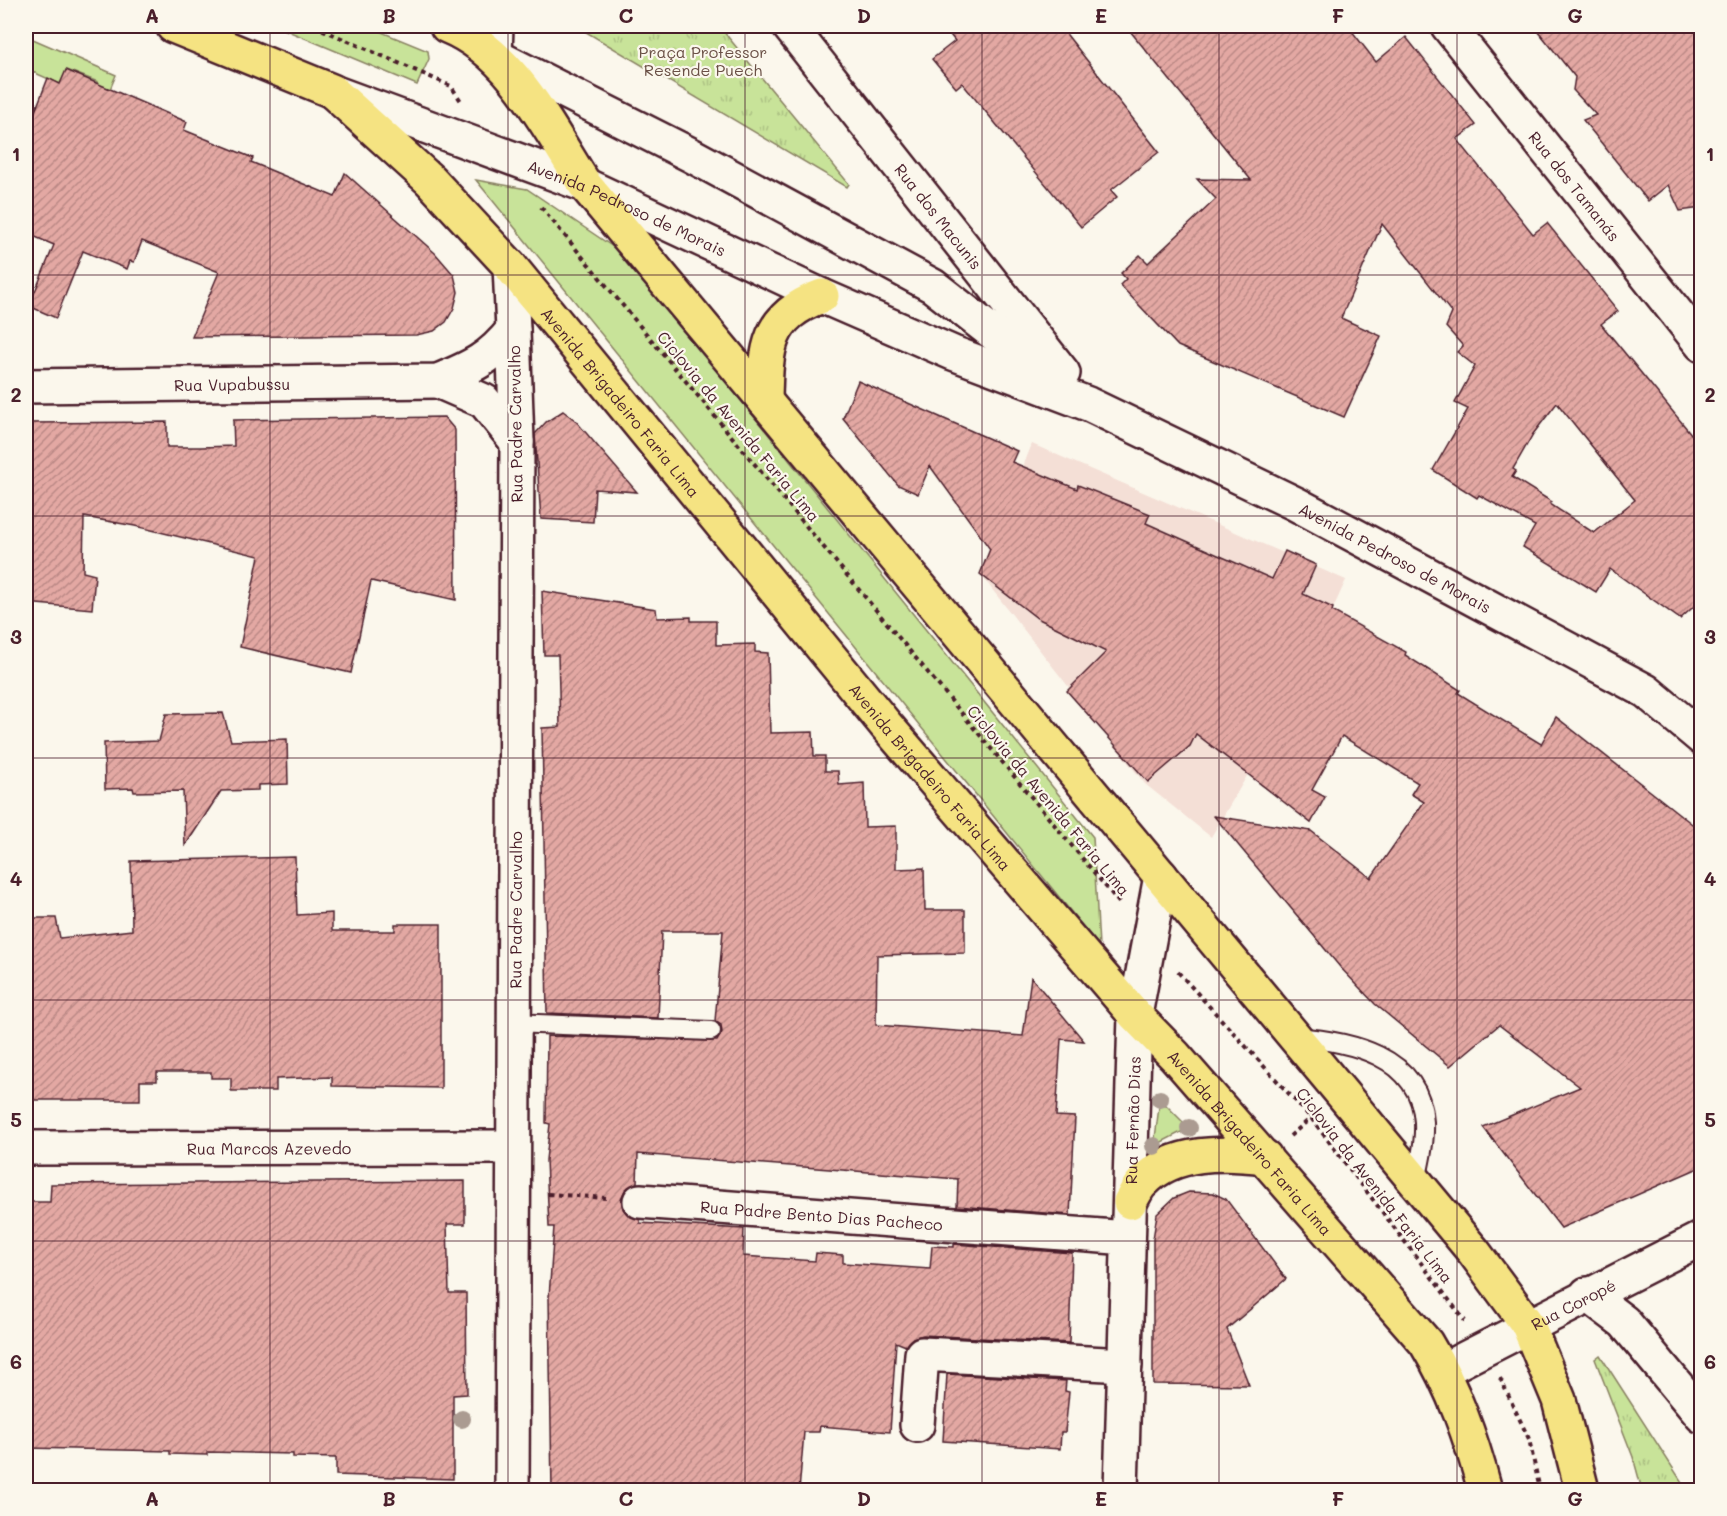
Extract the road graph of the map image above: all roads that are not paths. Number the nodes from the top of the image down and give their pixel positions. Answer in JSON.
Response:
{"nodes":[{"id":1,"x":173,"y":26,"type":"edge"},
{"id":2,"x":447,"y":26,"type":"edge"},
{"id":3,"x":789,"y":26,"type":"edge"},
{"id":4,"x":1448,"y":26,"type":"edge"},
{"id":5,"x":495,"y":40,"type":"edge"},
{"id":6,"x":332,"y":91,"type":"junction"},
{"id":7,"x":585,"y":185,"type":"junction"},
{"id":8,"x":510,"y":266,"type":"junction"},
{"id":9,"x":822,"y":296,"type":"junction"},
{"id":10,"x":513,"y":330,"type":"junction"},
{"id":11,"x":1701,"y":345,"type":"edge"},
{"id":12,"x":438,"y":381,"type":"junction"},
{"id":13,"x":26,"y":386,"type":"edge"},
{"id":14,"x":765,"y":401,"type":"junction"},
{"id":15,"x":1082,"y":402,"type":"junction"},
{"id":16,"x":518,"y":442,"type":"junction"},
{"id":17,"x":1701,"y":738,"type":"edge"},
{"id":18,"x":1161,"y":876,"type":"junction"},
{"id":19,"x":1135,"y":1015,"type":"junction"},
{"id":20,"x":513,"y":1023,"type":"junction"},
{"id":21,"x":711,"y":1031,"type":"dead end"},
{"id":22,"x":1295,"y":1037,"type":"junction"},
{"id":23,"x":513,"y":1147,"type":"junction"},
{"id":24,"x":26,"y":1148,"type":"edge"},
{"id":25,"x":1265,"y":1157,"type":"junction"},
{"id":26,"x":1416,"y":1181,"type":"junction"},
{"id":27,"x":640,"y":1201,"type":"road end"},
{"id":28,"x":1130,"y":1202,"type":"junction"},
{"id":29,"x":1128,"y":1238,"type":"junction"},
{"id":30,"x":1701,"y":1238,"type":"edge"},
{"id":31,"x":1587,"y":1294,"type":"junction"},
{"id":32,"x":1528,"y":1325,"type":"junction"},
{"id":33,"x":1125,"y":1365,"type":"junction"},
{"id":34,"x":1443,"y":1370,"type":"junction"},
{"id":35,"x":1701,"y":1416,"type":"edge"},
{"id":36,"x":917,"y":1425,"type":"dead end"},
{"id":37,"x":512,"y":1491,"type":"edge"},
{"id":38,"x":1121,"y":1491,"type":"edge"},
{"id":39,"x":1485,"y":1491,"type":"edge"},
{"id":40,"x":1582,"y":1491,"type":"edge"}],
"edges":[{"from":1,"to":6,"type":"highway","name":"Avenida Pedroso de Morais"},
{"from":2,"to":5,"type":"highway","name":"Avenida Pedroso de Morais"},
{"from":3,"to":15,"type":"street","name":"Rua dos Macunis"},
{"from":4,"to":11,"type":"street","name":"Rua dos Tamanás"},
{"from":5,"to":7,"type":"highway"},
{"from":5,"to":15,"type":"street","name":"Avenida Pedroso de Morais"},
{"from":6,"to":7,"type":"street","name":"Avenida Pedroso de Morais"},
{"from":6,"to":8,"type":"highway","name":"Avenida Brigadeiro Faria Lima"},
{"from":7,"to":9,"type":"street","name":"Avenida Pedroso de Morais"},
{"from":7,"to":14,"type":"highway"},
{"from":8,"to":10,"type":"street"},
{"from":8,"to":19,"type":"highway","name":"Avenida Brigadeiro Faria Lima"},
{"from":9,"to":14,"type":"highway"},
{"from":9,"to":15,"type":"street","name":"Avenida Pedroso de Morais"},
{"from":10,"to":12,"type":"street","name":"Rua Vupabussu"},
{"from":10,"to":16,"type":"street","name":"Rua Padre Carvalho"},
{"from":12,"to":13,"type":"street","name":"Rua Vupabussu"},
{"from":12,"to":16,"type":"street","name":"Rua Vupabussu"},
{"from":14,"to":18,"type":"highway"},
{"from":15,"to":17,"type":"street","name":"Avenida Pedroso de Morais"},
{"from":16,"to":20,"type":"street","name":"Rua Padre Carvalho"},
{"from":18,"to":19,"type":"street","name":"Rua Fernão Dias"},
{"from":18,"to":22,"type":"highway"},
{"from":19,"to":25,"type":"highway","name":"Avenida Brigadeiro Faria Lima"},
{"from":19,"to":28,"type":"street","name":"Rua Fernão Dias"},
{"from":20,"to":21,"type":"lane"},
{"from":20,"to":23,"type":"street","name":"Rua Padre Carvalho"},
{"from":22,"to":26,"type":"highway"},
{"from":22,"to":26,"type":"lane"},
{"from":23,"to":24,"type":"street","name":"Rua Marcos Azevedo"},
{"from":23,"to":37,"type":"street","name":"Rua Padre Carvalho"},
{"from":25,"to":28,"type":"highway"},
{"from":25,"to":34,"type":"highway","name":"Avenida Brigadeiro Faria Lima"},
{"from":26,"to":32,"type":"highway"},
{"from":27,"to":29,"type":"street","name":"Rua Padre Bento Dias Pacheco"},
{"from":28,"to":29,"type":"street","name":"Rua Fernão Dias"},
{"from":29,"to":33,"type":"street","name":"Rua Fernão Dias"},
{"from":30,"to":31,"type":"street","name":"Rua Coropé"},
{"from":31,"to":32,"type":"street","name":"Rua Coropé"},
{"from":31,"to":35,"type":"street"},
{"from":32,"to":34,"type":"street","name":"Rua Coropé"},
{"from":32,"to":40,"type":"highway"},
{"from":33,"to":36,"type":"street"},
{"from":33,"to":38,"type":"street","name":"Rua Fernão Dias"},
{"from":34,"to":39,"type":"highway","name":"Avenida Brigadeiro Faria Lima"}]}
